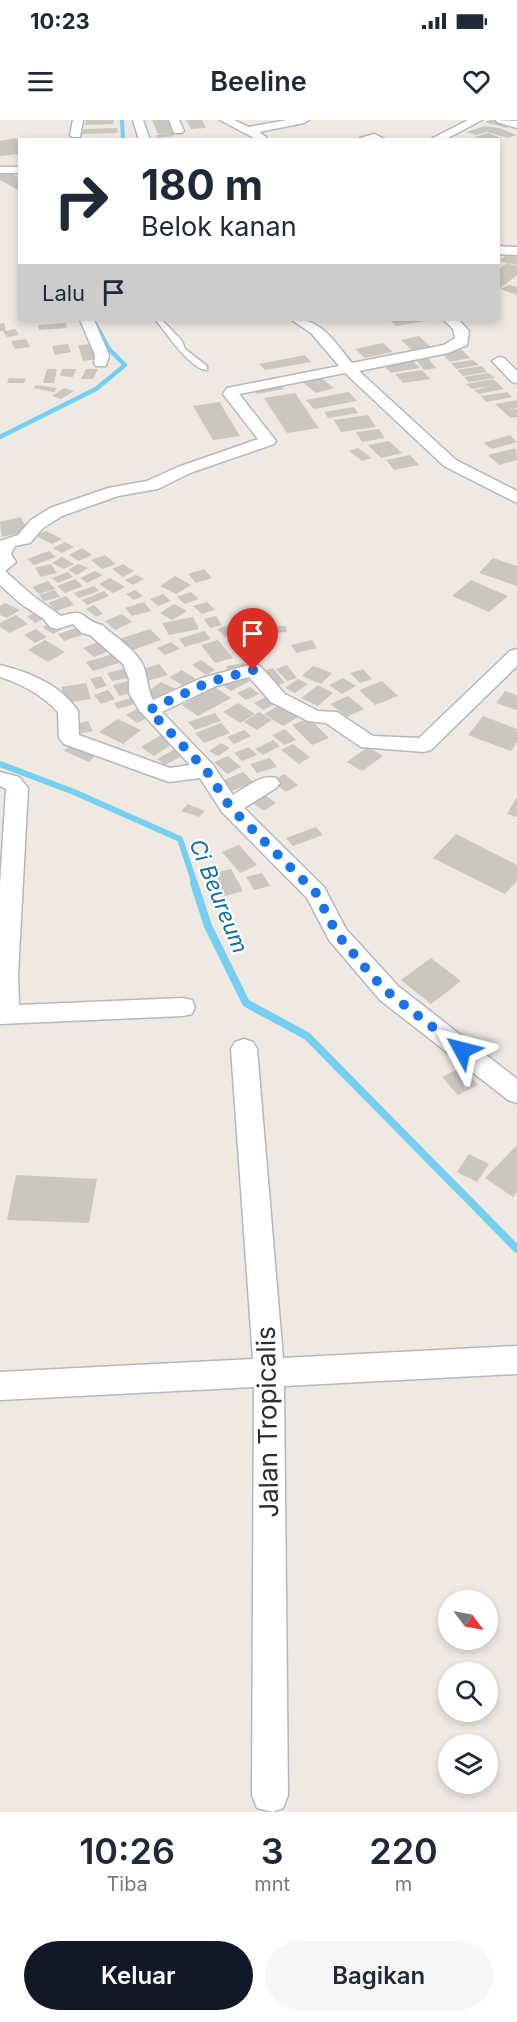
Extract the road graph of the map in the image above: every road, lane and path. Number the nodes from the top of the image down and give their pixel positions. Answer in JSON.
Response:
{"nodes":[{"id":1,"x":78,"y":120,"type":"edge"},
{"id":2,"x":138,"y":120,"type":"edge"},
{"id":3,"x":225,"y":120,"type":"edge"},
{"id":4,"x":304,"y":120,"type":"edge"},
{"id":5,"x":477,"y":120,"type":"edge"},
{"id":6,"x":501,"y":120,"type":"edge"},
{"id":7,"x":517,"y":125,"type":"edge"},
{"id":8,"x":247,"y":131,"type":"junction"},
{"id":9,"x":76,"y":135,"type":"dead end"},
{"id":10,"x":144,"y":138,"type":"edge"},
{"id":11,"x":262,"y":138,"type":"edge"},
{"id":12,"x":438,"y":138,"type":"edge"},
{"id":13,"x":0,"y":170,"type":"edge"},
{"id":14,"x":18,"y":170,"type":"edge"},
{"id":15,"x":517,"y":251,"type":"edge"},
{"id":16,"x":500,"y":253,"type":"edge"},
{"id":17,"x":87,"y":321,"type":"edge"},
{"id":18,"x":160,"y":321,"type":"edge"},
{"id":19,"x":301,"y":321,"type":"edge"},
{"id":20,"x":452,"y":321,"type":"edge"},
{"id":21,"x":499,"y":361,"type":"dead end"},
{"id":22,"x":101,"y":363,"type":"dead end"},
{"id":23,"x":204,"y":368,"type":"dead end"},
{"id":24,"x":349,"y":369,"type":"junction"},
{"id":25,"x":517,"y":379,"type":"edge"},
{"id":26,"x":517,"y":498,"type":"edge"},
{"id":27,"x":0,"y":567,"type":"edge"},
{"id":28,"x":0,"y":575,"type":"edge"},
{"id":29,"x":517,"y":655,"type":"edge"},
{"id":30,"x":0,"y":671,"type":"edge"},
{"id":31,"x":149,"y":710,"type":"junction"},
{"id":32,"x":206,"y":770,"type":"junction"},
{"id":33,"x":0,"y":779,"type":"edge"},
{"id":34,"x":269,"y":783,"type":"dead end"},
{"id":35,"x":230,"y":807,"type":"junction"},
{"id":36,"x":183,"y":1007,"type":"dead end"},
{"id":37,"x":3,"y":1015,"type":"edge"},
{"id":38,"x":244,"y":1049,"type":"dead end"},
{"id":39,"x":517,"y":1093,"type":"edge"},
{"id":40,"x":517,"y":1360,"type":"edge"},
{"id":41,"x":269,"y":1372,"type":"junction"},
{"id":42,"x":0,"y":1386,"type":"edge"},
{"id":43,"x":270,"y":1795,"type":"dead end"}],
"edges":[{"from":1,"to":9,"type":"street"},
{"from":2,"to":10,"type":"street"},
{"from":3,"to":8,"type":"street"},
{"from":4,"to":8,"type":"street"},
{"from":5,"to":12,"type":"street"},
{"from":6,"to":7,"type":"street"},
{"from":8,"to":11,"type":"street"},
{"from":13,"to":14,"type":"street"},
{"from":15,"to":16,"type":"street"},
{"from":17,"to":22,"type":"street"},
{"from":18,"to":23,"type":"lane"},
{"from":19,"to":24,"type":"street"},
{"from":20,"to":24,"type":"street"},
{"from":21,"to":25,"type":"street"},
{"from":24,"to":26,"type":"street"},
{"from":24,"to":27,"type":"street"},
{"from":28,"to":31,"type":"street"},
{"from":29,"to":31,"type":"street"},
{"from":30,"to":32,"type":"street"},
{"from":31,"to":32,"type":"street"},
{"from":32,"to":35,"type":"street"},
{"from":33,"to":37,"type":"street"},
{"from":34,"to":35,"type":"street"},
{"from":35,"to":39,"type":"street"},
{"from":36,"to":37,"type":"street"},
{"from":38,"to":41,"type":"street","name":"Jalan Tropicalis"},
{"from":40,"to":41,"type":"street"},
{"from":41,"to":42,"type":"street"},
{"from":41,"to":43,"type":"street","name":"Jalan Tropicalis"}]}
